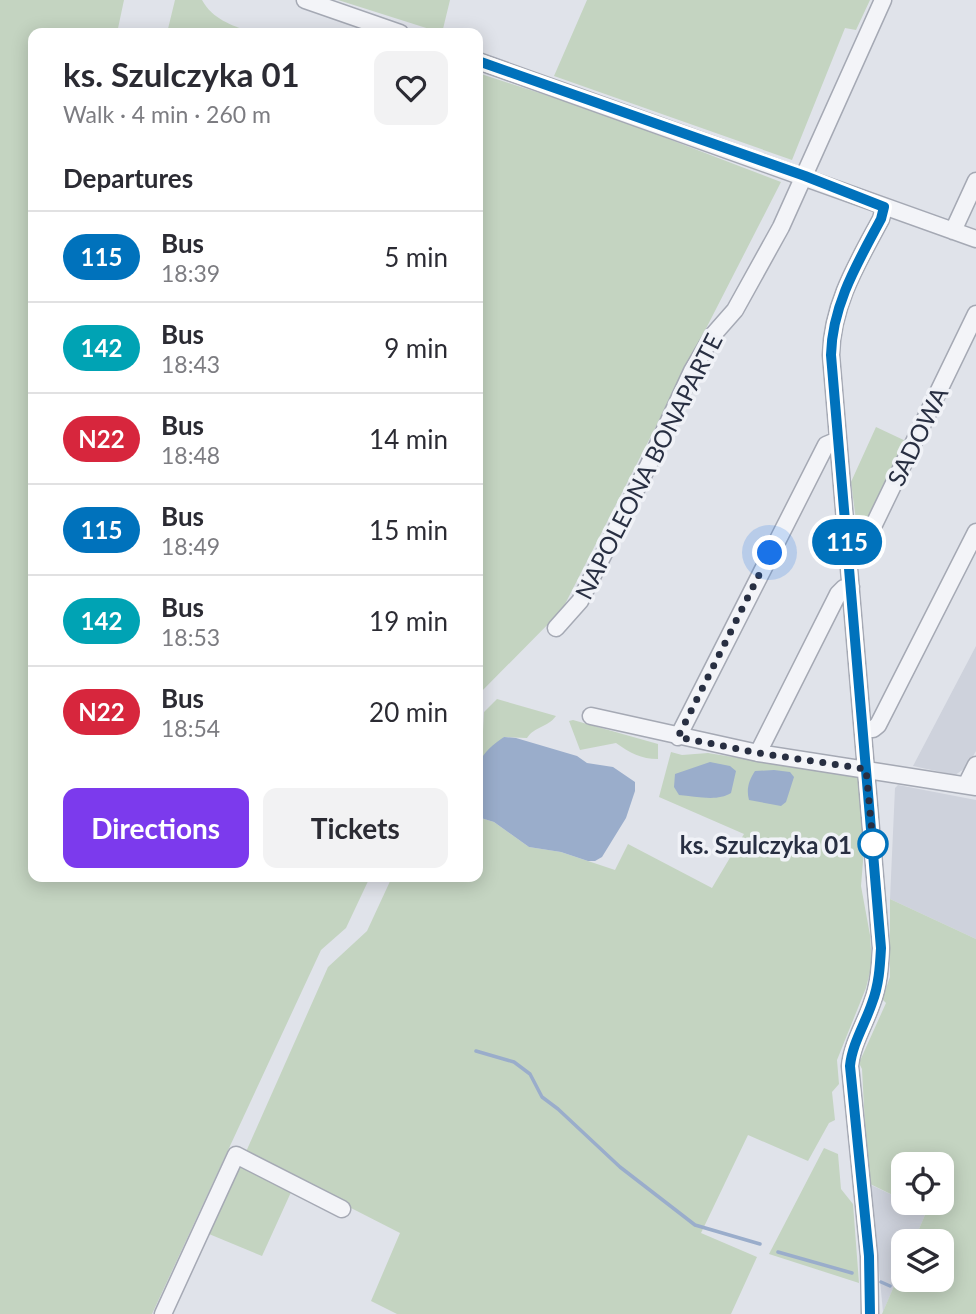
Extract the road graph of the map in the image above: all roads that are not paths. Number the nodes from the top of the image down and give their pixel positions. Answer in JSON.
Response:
{"nodes":[{"id":1,"x":306,"y":0,"type":"edge"},
{"id":2,"x":883,"y":0,"type":"edge"},
{"id":3,"x":386,"y":28,"type":"edge"},
{"id":4,"x":483,"y":63,"type":"edge"},
{"id":5,"x":805,"y":176,"type":"junction"},
{"id":6,"x":976,"y":181,"type":"edge"},
{"id":7,"x":884,"y":207,"type":"junction"},
{"id":8,"x":953,"y":231,"type":"junction"},
{"id":9,"x":976,"y":239,"type":"edge"},
{"id":10,"x":976,"y":314,"type":"edge"},
{"id":11,"x":838,"y":440,"type":"junction"},
{"id":12,"x":976,"y":532,"type":"edge"},
{"id":13,"x":848,"y":547,"type":"junction"},
{"id":14,"x":851,"y":587,"type":"junction"},
{"id":15,"x":556,"y":628,"type":"dead end"},
{"id":16,"x":591,"y":716,"type":"dead end"},
{"id":17,"x":863,"y":729,"type":"junction"},
{"id":18,"x":678,"y":737,"type":"junction"},
{"id":19,"x":758,"y":753,"type":"junction"},
{"id":20,"x":976,"y":765,"type":"edge"},
{"id":21,"x":866,"y":769,"type":"junction"},
{"id":22,"x":971,"y":786,"type":"edge"},
{"id":23,"x":342,"y":1209,"type":"dead end"},
{"id":24,"x":163,"y":1314,"type":"edge"},
{"id":25,"x":870,"y":1314,"type":"edge"}],
"edges":[{"from":1,"to":3,"type":"street"},
{"from":2,"to":5,"type":"street","name":"NAPOLEONA BONAPARTE"},
{"from":4,"to":5,"type":"street"},
{"from":5,"to":7,"type":"street"},
{"from":5,"to":15,"type":"street","name":"NAPOLEONA BONAPARTE"},
{"from":6,"to":8,"type":"street"},
{"from":7,"to":8,"type":"street"},
{"from":7,"to":11,"type":"street"},
{"from":8,"to":9,"type":"street"},
{"from":10,"to":13,"type":"street","name":"SADOWA"},
{"from":11,"to":13,"type":"street"},
{"from":11,"to":18,"type":"street"},
{"from":12,"to":17,"type":"street"},
{"from":13,"to":14,"type":"street"},
{"from":14,"to":17,"type":"street"},
{"from":14,"to":19,"type":"street"},
{"from":16,"to":18,"type":"street"},
{"from":17,"to":21,"type":"street"},
{"from":18,"to":19,"type":"street"},
{"from":19,"to":21,"type":"street"},
{"from":20,"to":22,"type":"street"},
{"from":21,"to":22,"type":"street"},
{"from":21,"to":25,"type":"street"},
{"from":23,"to":24,"type":"street"}]}
